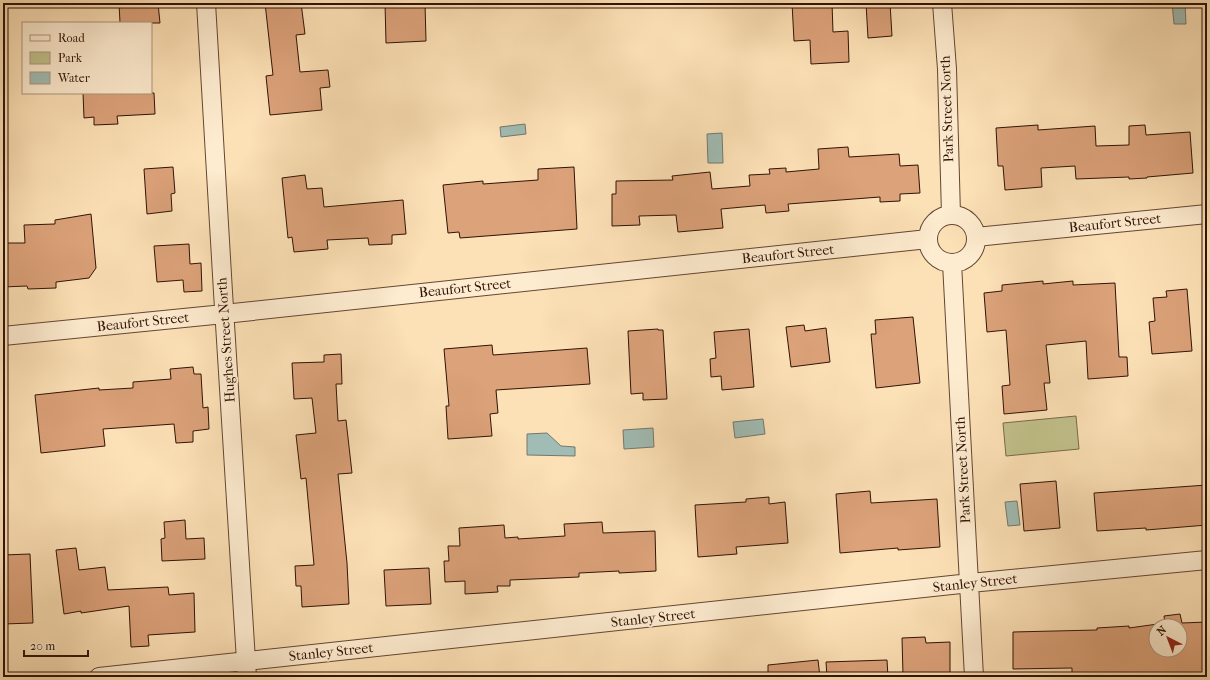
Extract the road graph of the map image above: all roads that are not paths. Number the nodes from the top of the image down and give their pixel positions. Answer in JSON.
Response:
{"nodes":[{"id":1,"x":206,"y":3,"type":"edge"},
{"id":2,"x":942,"y":3,"type":"edge"},
{"id":3,"x":1207,"y":214,"type":"edge"},
{"id":4,"x":951,"y":215,"type":"junction"},
{"id":5,"x":976,"y":237,"type":"junction"},
{"id":6,"x":928,"y":239,"type":"junction"},
{"id":7,"x":952,"y":263,"type":"junction"},
{"id":8,"x":224,"y":314,"type":"junction"},
{"id":9,"x":3,"y":336,"type":"edge"},
{"id":10,"x":1207,"y":560,"type":"edge"},
{"id":11,"x":970,"y":584,"type":"junction"},
{"id":12,"x":247,"y":669,"type":"edge"},
{"id":13,"x":99,"y":677,"type":"edge"},
{"id":14,"x":974,"y":677,"type":"edge"}],
"edges":[{"from":1,"to":8,"type":"street","name":"Hughes Street North"},
{"from":2,"to":4,"type":"street","name":"Park Street North"},
{"from":3,"to":5,"type":"street","name":"Beaufort Street"},
{"from":4,"to":5,"type":"street"},
{"from":4,"to":6,"type":"street"},
{"from":5,"to":7,"type":"street"},
{"from":6,"to":7,"type":"street"},
{"from":6,"to":8,"type":"street","name":"Beaufort Street"},
{"from":7,"to":11,"type":"street","name":"Park Street North"},
{"from":8,"to":9,"type":"street","name":"Beaufort Street"},
{"from":8,"to":12,"type":"street","name":"Hughes Street North"},
{"from":10,"to":11,"type":"street","name":"Stanley Street"},
{"from":11,"to":12,"type":"street","name":"Stanley Street"},
{"from":11,"to":14,"type":"street","name":"Park Street North"},
{"from":12,"to":13,"type":"street","name":"Stanley Street"}]}
